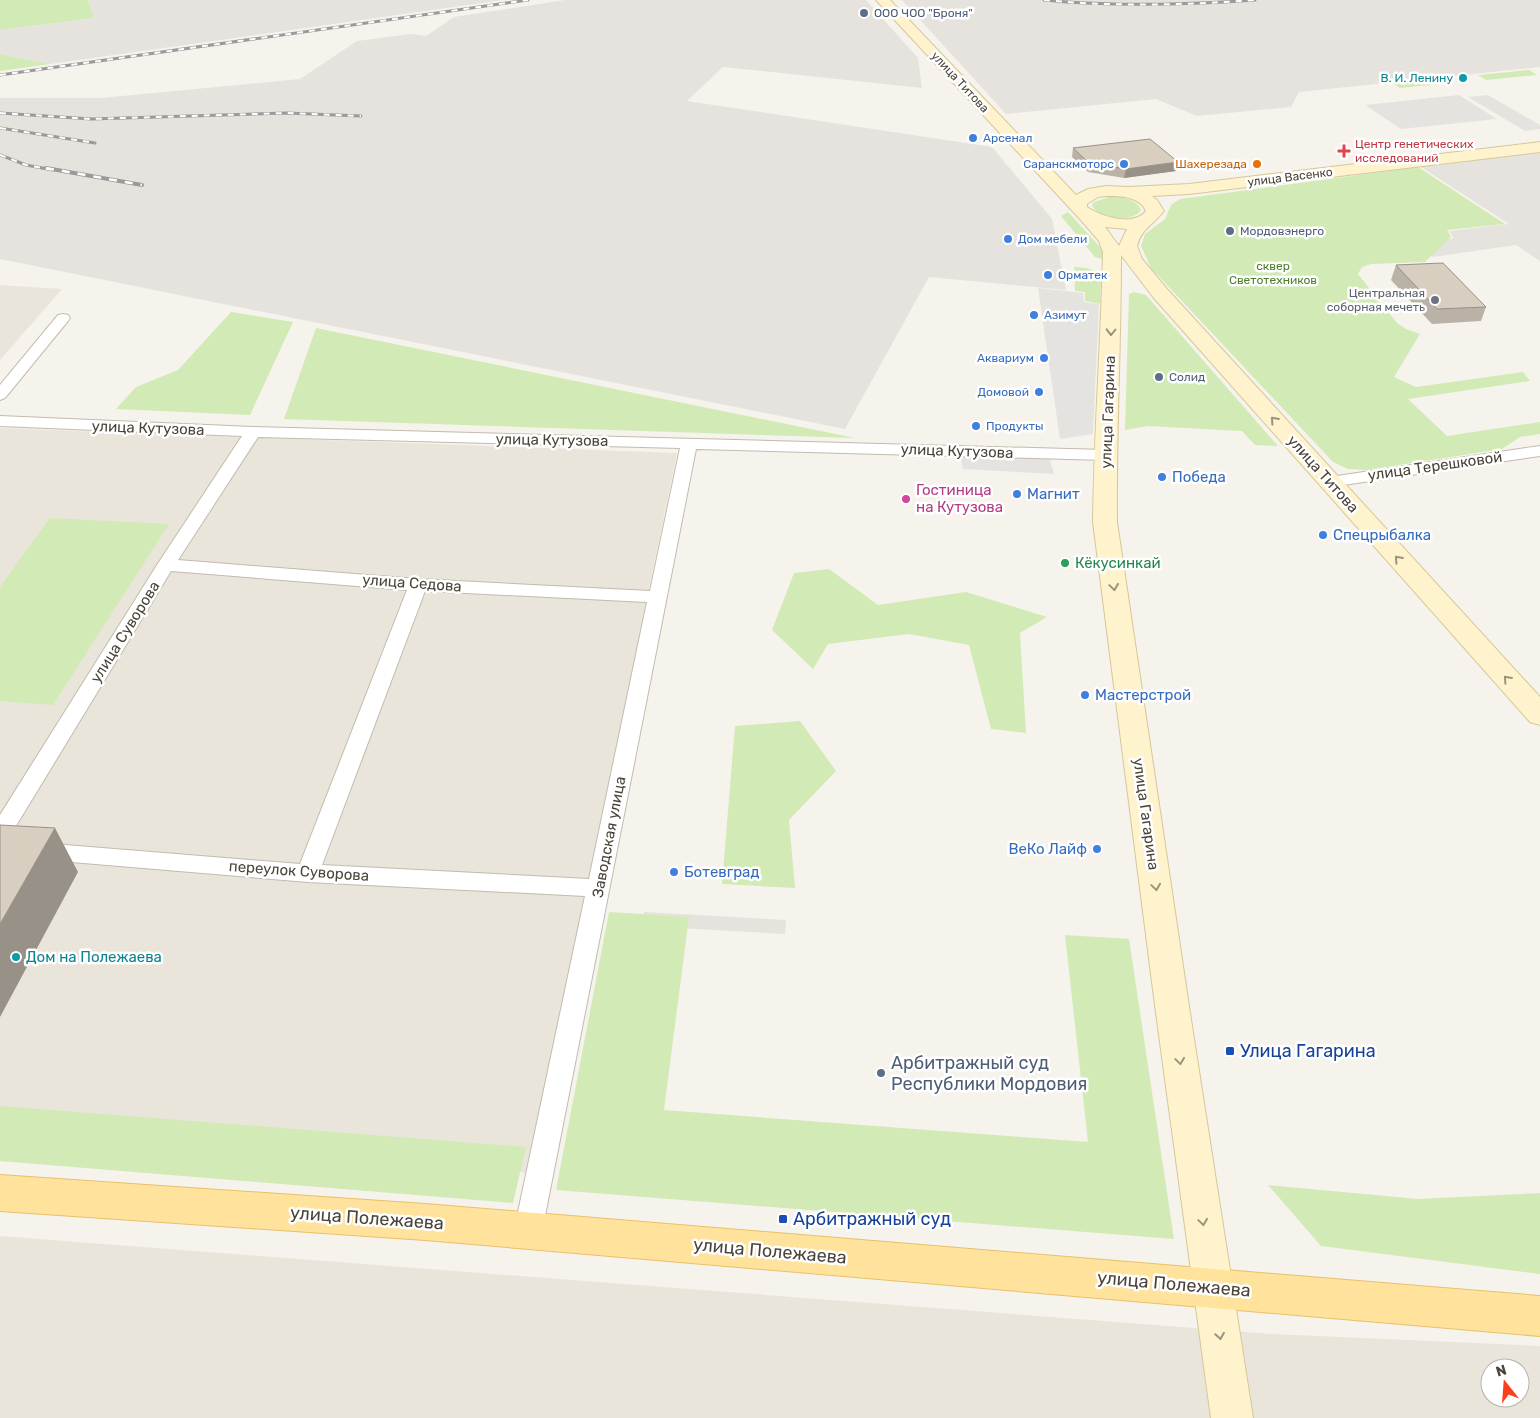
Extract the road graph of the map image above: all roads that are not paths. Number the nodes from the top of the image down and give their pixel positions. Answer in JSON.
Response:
{"nodes":[{"id":1,"x":883,"y":0,"type":"edge"},
{"id":2,"x":1540,"y":147,"type":"edge"},
{"id":3,"x":1047,"y":175,"type":"junction"},
{"id":4,"x":1189,"y":189,"type":"junction"},
{"id":5,"x":1102,"y":191,"type":"junction"},
{"id":6,"x":1124,"y":192,"type":"junction"},
{"id":7,"x":1155,"y":207,"type":"junction"},
{"id":8,"x":1083,"y":212,"type":"junction"},
{"id":9,"x":1141,"y":222,"type":"junction"},
{"id":10,"x":1129,"y":241,"type":"junction"},
{"id":11,"x":1111,"y":266,"type":"junction"},
{"id":12,"x":1110,"y":295,"type":"junction"},
{"id":13,"x":1166,"y":300,"type":"junction"},
{"id":14,"x":63,"y":318,"type":"dead end"},
{"id":15,"x":0,"y":395,"type":"edge"},
{"id":16,"x":0,"y":421,"type":"edge"},
{"id":17,"x":253,"y":432,"type":"junction"},
{"id":18,"x":689,"y":443,"type":"junction"},
{"id":19,"x":1540,"y":451,"type":"edge"},
{"id":20,"x":1105,"y":455,"type":"junction"},
{"id":21,"x":1330,"y":482,"type":"junction"},
{"id":22,"x":166,"y":566,"type":"junction"},
{"id":23,"x":418,"y":584,"type":"junction"},
{"id":24,"x":658,"y":597,"type":"junction"},
{"id":25,"x":1540,"y":715,"type":"edge"},
{"id":26,"x":0,"y":833,"type":"edge"},
{"id":27,"x":0,"y":848,"type":"edge"},
{"id":28,"x":308,"y":873,"type":"junction"},
{"id":29,"x":599,"y":888,"type":"junction"},
{"id":30,"x":0,"y":1193,"type":"edge"},
{"id":31,"x":528,"y":1231,"type":"junction"},
{"id":32,"x":1212,"y":1287,"type":"junction"},
{"id":33,"x":1540,"y":1316,"type":"edge"},
{"id":34,"x":1232,"y":1418,"type":"edge"}],
"edges":[{"from":1,"to":3,"type":"main road","name":"улица Титова"},
{"from":2,"to":4,"type":"main road","name":"улица Васенко"},
{"from":3,"to":5,"type":"main road"},
{"from":3,"to":8,"type":"main road","name":"улица Титова"},
{"from":4,"to":6,"type":"main road","name":"улица Васенко"},
{"from":4,"to":7,"type":"main road","name":"улица Васенко"},
{"from":5,"to":6,"type":"main road"},
{"from":5,"to":8,"type":"main road"},
{"from":6,"to":7,"type":"main road"},
{"from":7,"to":9,"type":"main road","name":"улица Васенко"},
{"from":8,"to":9,"type":"main road"},
{"from":8,"to":11,"type":"main road","name":"улица Гагарина"},
{"from":9,"to":10,"type":"main road"},
{"from":10,"to":11,"type":"main road"},
{"from":10,"to":13,"type":"main road","name":"улица Титова"},
{"from":11,"to":12,"type":"main road","name":"улица Гагарина"},
{"from":12,"to":13,"type":"main road","name":"улица Титова"},
{"from":12,"to":20,"type":"main road","name":"улица Гагарина","one_way":true},
{"from":21,"to":13,"type":"main road","name":"улица Титова","one_way":true},
{"from":14,"to":15,"type":"street"},
{"from":16,"to":17,"type":"street","name":"улица Кутузова"},
{"from":17,"to":18,"type":"street","name":"улица Кутузова"},
{"from":17,"to":22,"type":"street","name":"улица Суворова"},
{"from":18,"to":20,"type":"street","name":"улица Кутузова"},
{"from":18,"to":24,"type":"street","name":"Заводская улица"},
{"from":19,"to":21,"type":"street","name":"улица Терешковой"},
{"from":20,"to":32,"type":"main road","name":"улица Гагарина","one_way":true},
{"from":25,"to":21,"type":"main road","name":"улица Титова","one_way":true},
{"from":22,"to":23,"type":"street","name":"улица Седова"},
{"from":22,"to":26,"type":"street","name":"улица Суворова"},
{"from":23,"to":24,"type":"street","name":"улица Седова"},
{"from":23,"to":28,"type":"street"},
{"from":24,"to":29,"type":"street","name":"Заводская улица"},
{"from":27,"to":28,"type":"street","name":"переулок Суворова"},
{"from":28,"to":29,"type":"street","name":"переулок Суворова"},
{"from":29,"to":31,"type":"street","name":"Заводская улица"},
{"from":30,"to":31,"type":"main road","name":"улица Полежаева"},
{"from":31,"to":32,"type":"main road","name":"улица Полежаева"},
{"from":32,"to":33,"type":"main road","name":"улица Полежаева"},
{"from":32,"to":34,"type":"main road","name":"улица Гагарина","one_way":true}]}
